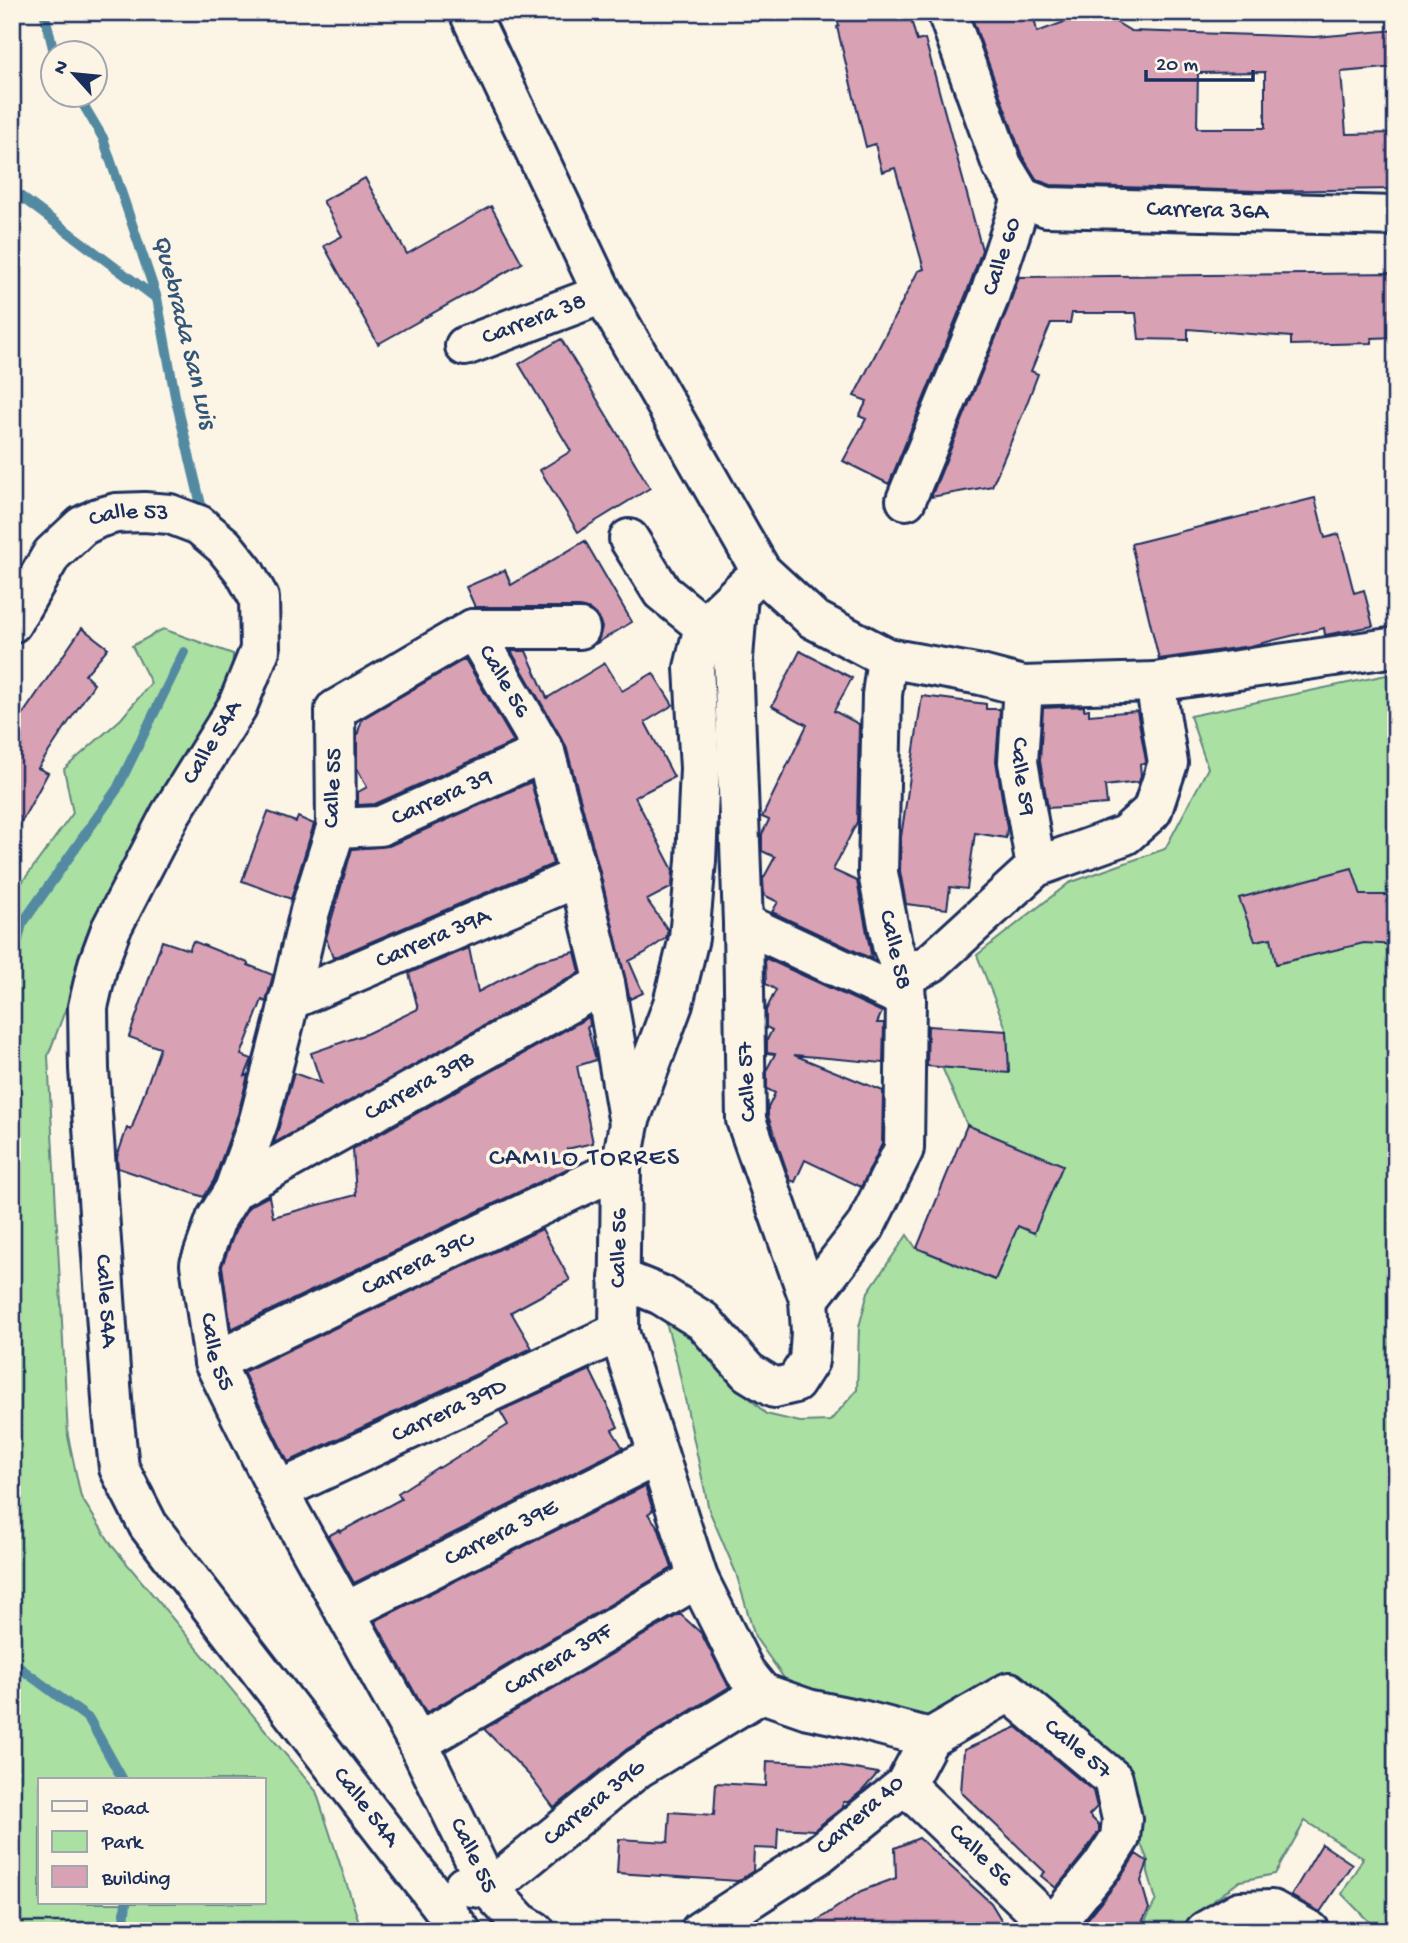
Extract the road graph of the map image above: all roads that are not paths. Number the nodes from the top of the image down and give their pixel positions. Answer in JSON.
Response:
{"nodes":[{"id":1,"x":469,"y":12,"type":"edge"},
{"id":2,"x":947,"y":12,"type":"edge"},
{"id":3,"x":1022,"y":198,"type":"junction"},
{"id":4,"x":1396,"y":216,"type":"edge"},
{"id":5,"x":603,"y":293,"type":"junction"},
{"id":6,"x":466,"y":346,"type":"dead end"},
{"id":7,"x":906,"y":500,"type":"dead end"},
{"id":8,"x":629,"y":539,"type":"dead end"},
{"id":9,"x":749,"y":583,"type":"junction"},
{"id":10,"x":259,"y":598,"type":"joint"},
{"id":11,"x":12,"y":623,"type":"edge"},
{"id":12,"x":704,"y":626,"type":"junction"},
{"id":13,"x":472,"y":629,"type":"junction"},
{"id":14,"x":580,"y":629,"type":"dead end"},
{"id":15,"x":1396,"y":647,"type":"edge"},
{"id":16,"x":887,"y":658,"type":"junction"},
{"id":17,"x":1155,"y":682,"type":"junction"},
{"id":18,"x":1023,"y":686,"type":"junction"},
{"id":19,"x":545,"y":752,"type":"junction"},
{"id":20,"x":336,"y":828,"type":"junction"},
{"id":21,"x":1036,"y":867,"type":"junction"},
{"id":22,"x":579,"y":877,"type":"junction"},
{"id":23,"x":743,"y":923,"type":"junction"},
{"id":24,"x":605,"y":984,"type":"junction"},
{"id":25,"x":905,"y":988,"type":"junction"},
{"id":26,"x":288,"y":1001,"type":"junction"},
{"id":27,"x":629,"y":1124,"type":"junction"},
{"id":28,"x":621,"y":1167,"type":"junction"},
{"id":29,"x":234,"y":1190,"type":"junction"},
{"id":30,"x":619,"y":1278,"type":"junction"},
{"id":31,"x":809,"y":1299,"type":"junction"},
{"id":32,"x":620,"y":1332,"type":"junction"},
{"id":33,"x":214,"y":1362,"type":"junction"},
{"id":34,"x":657,"y":1455,"type":"junction"},
{"id":35,"x":278,"y":1491,"type":"junction"},
{"id":36,"x":698,"y":1578,"type":"junction"},
{"id":37,"x":345,"y":1612,"type":"junction"},
{"id":38,"x":762,"y":1693,"type":"junction"},
{"id":39,"x":930,"y":1738,"type":"junction"},
{"id":40,"x":418,"y":1743,"type":"junction"},
{"id":41,"x":905,"y":1785,"type":"junction"},
{"id":42,"x":423,"y":1881,"type":"junction"},
{"id":43,"x":489,"y":1889,"type":"junction"},
{"id":44,"x":1054,"y":1928,"type":"joint"},
{"id":45,"x":461,"y":1931,"type":"edge"},
{"id":46,"x":535,"y":1931,"type":"edge"},
{"id":47,"x":700,"y":1931,"type":"edge"},
{"id":48,"x":1205,"y":1931,"type":"edge"},
{"id":49,"x":1310,"y":1931,"type":"edge"}],
"edges":[{"from":1,"to":5,"type":"street"},
{"from":2,"to":3,"type":"street","name":"Calle 60"},
{"from":3,"to":4,"type":"street","name":"Carrera 36A"},
{"from":3,"to":7,"type":"street","name":"Calle 60"},
{"from":5,"to":6,"type":"street","name":"Carrera 38"},
{"from":5,"to":9,"type":"street"},
{"from":8,"to":12,"type":"street"},
{"from":9,"to":12,"type":"street"},
{"from":9,"to":16,"type":"street"},
{"from":9,"to":23,"type":"street","name":"Calle 57"},
{"from":10,"to":11,"type":"street","name":"Calle 53"},
{"from":10,"to":42,"type":"street","name":"Calle 54A"},
{"from":12,"to":27,"type":"street"},
{"from":13,"to":14,"type":"street"},
{"from":13,"to":19,"type":"street","name":"Calle 56"},
{"from":13,"to":20,"type":"street","name":"Calle 55"},
{"from":15,"to":17,"type":"street"},
{"from":16,"to":18,"type":"street"},
{"from":16,"to":25,"type":"street","name":"Calle 58"},
{"from":17,"to":18,"type":"street"},
{"from":17,"to":21,"type":"street"},
{"from":18,"to":21,"type":"street","name":"Calle 59"},
{"from":19,"to":20,"type":"street","name":"Carrera 39"},
{"from":19,"to":22,"type":"street","name":"Calle 56"},
{"from":20,"to":26,"type":"street","name":"Calle 55"},
{"from":21,"to":25,"type":"street"},
{"from":22,"to":24,"type":"street","name":"Calle 56"},
{"from":22,"to":26,"type":"street","name":"Carrera 39A"},
{"from":23,"to":25,"type":"street"},
{"from":23,"to":31,"type":"street","name":"Calle 57"},
{"from":24,"to":27,"type":"street","name":"Calle 56"},
{"from":24,"to":29,"type":"street","name":"Carrera 39B"},
{"from":25,"to":31,"type":"street","name":"Calle 58"},
{"from":26,"to":29,"type":"street","name":"Calle 55"},
{"from":27,"to":28,"type":"street","name":"Calle 56"},
{"from":28,"to":30,"type":"street","name":"Calle 56"},
{"from":28,"to":33,"type":"street","name":"Carrera 39C"},
{"from":29,"to":33,"type":"street","name":"Calle 55"},
{"from":30,"to":31,"type":"street","name":"Calle 57"},
{"from":30,"to":32,"type":"street","name":"Calle 56"},
{"from":32,"to":34,"type":"street","name":"Calle 56"},
{"from":32,"to":35,"type":"street","name":"Carrera 39D"},
{"from":33,"to":35,"type":"street","name":"Calle 55"},
{"from":34,"to":36,"type":"street","name":"Calle 56"},
{"from":34,"to":37,"type":"street","name":"Carrera 39E"},
{"from":35,"to":37,"type":"street","name":"Calle 55"},
{"from":36,"to":38,"type":"street","name":"Calle 56"},
{"from":36,"to":40,"type":"street","name":"Carrera 39F"},
{"from":37,"to":40,"type":"street","name":"Calle 55"},
{"from":38,"to":39,"type":"street"},
{"from":38,"to":43,"type":"street","name":"Carrera 39G"},
{"from":39,"to":41,"type":"street","name":"Carrera 40"},
{"from":39,"to":44,"type":"street","name":"Calle 57"},
{"from":40,"to":43,"type":"street","name":"Calle 55"},
{"from":41,"to":44,"type":"street","name":"Calle 56"},
{"from":41,"to":47,"type":"street","name":"Carrera 40"},
{"from":42,"to":43,"type":"street"},
{"from":42,"to":45,"type":"street","name":"Calle 54A"},
{"from":43,"to":46,"type":"street","name":"Calle 55"},
{"from":48,"to":49,"type":"street"}]}
